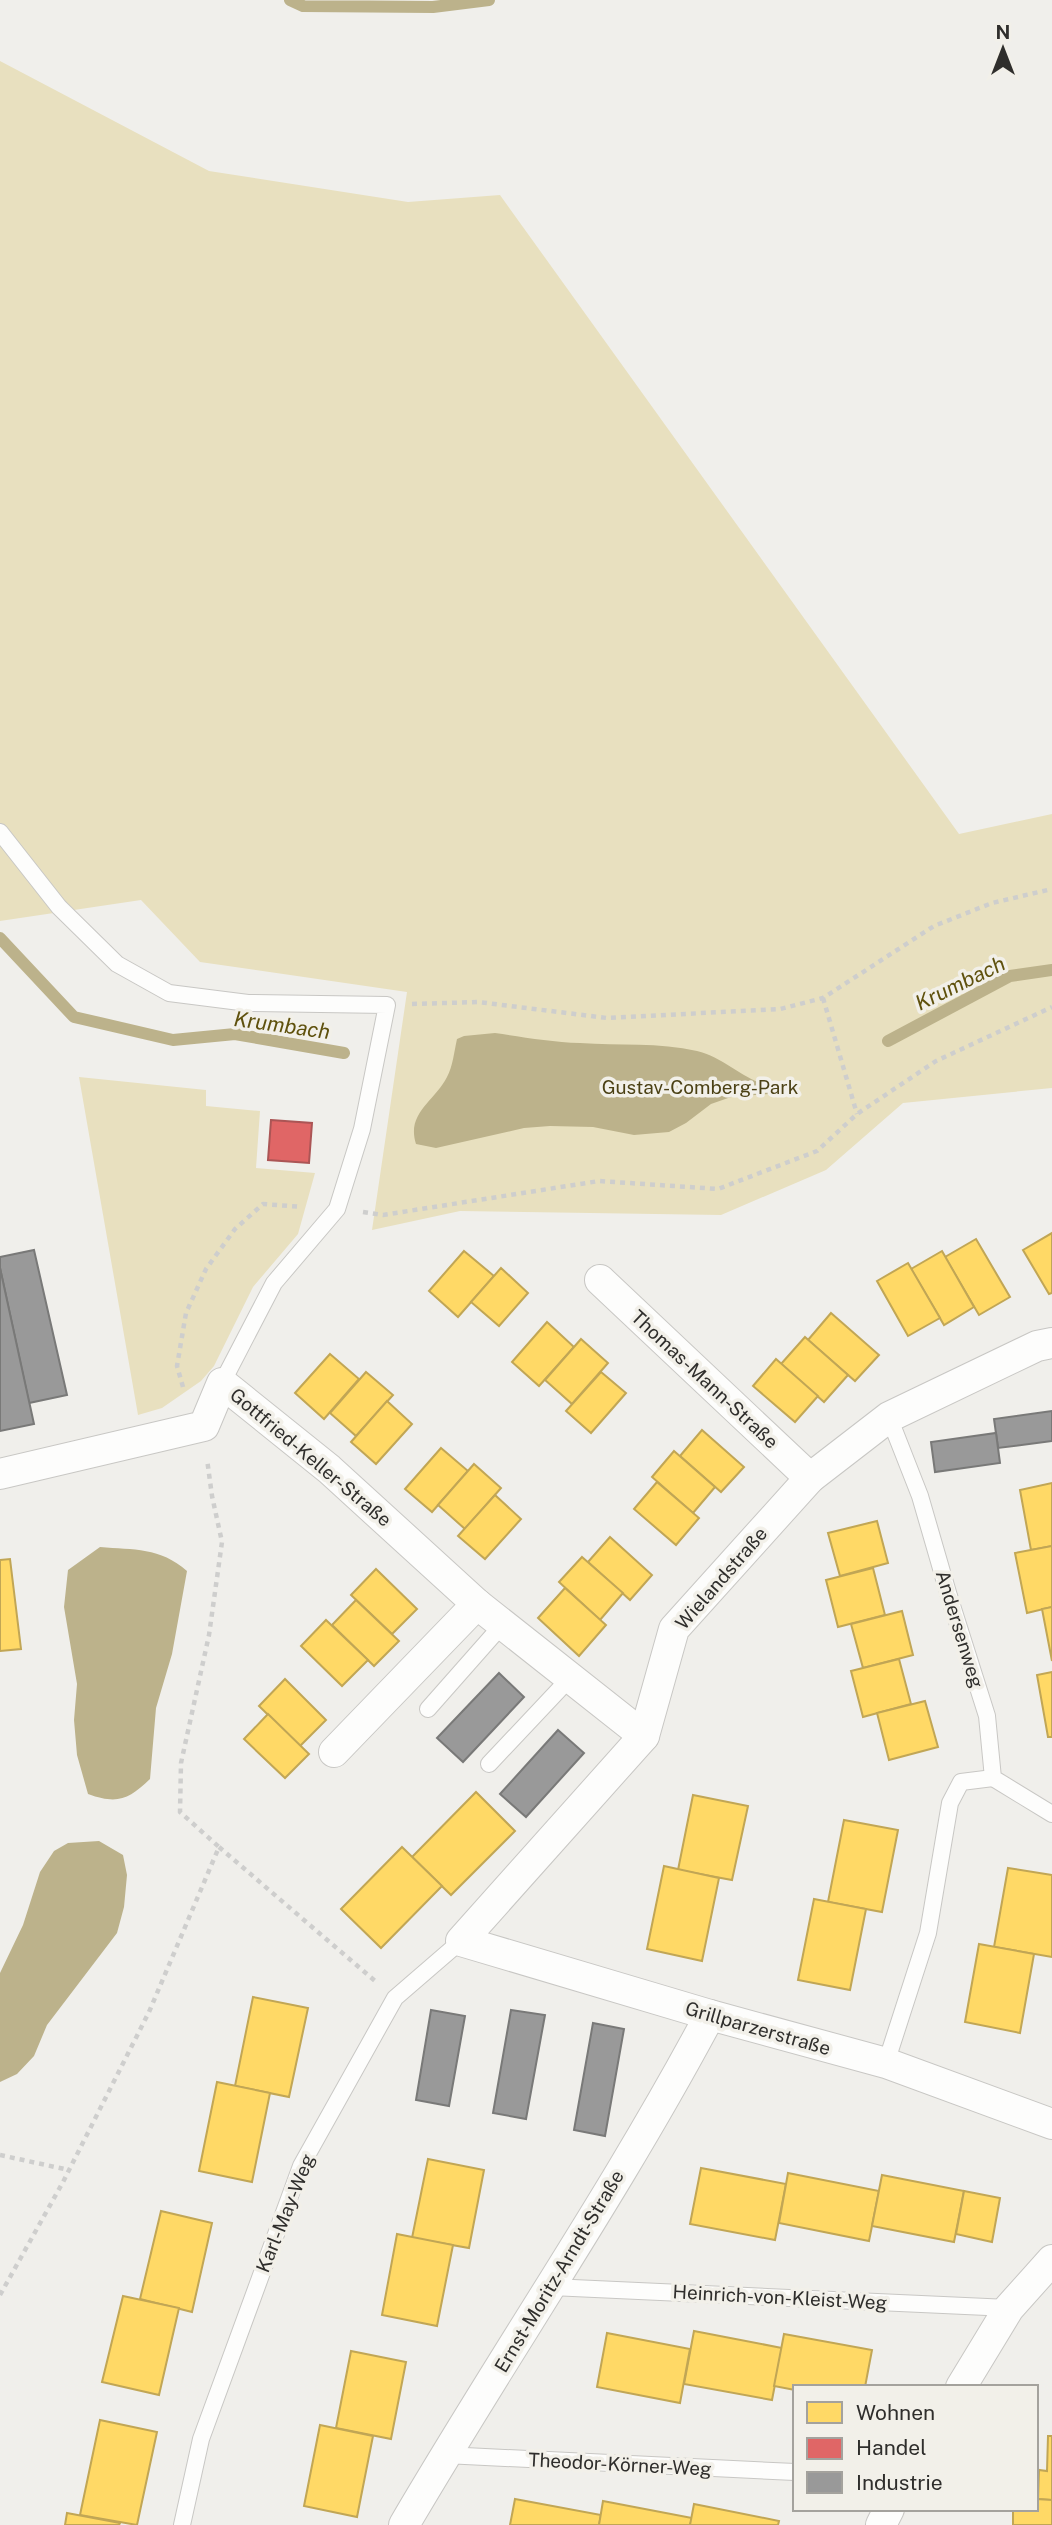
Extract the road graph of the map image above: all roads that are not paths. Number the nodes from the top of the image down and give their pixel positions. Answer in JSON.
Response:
{"nodes":[{"id":1,"x":0,"y":832,"type":"edge"},
{"id":2,"x":600,"y":1280,"type":"dead end"},
{"id":3,"x":1052,"y":1343,"type":"edge"},
{"id":4,"x":222,"y":1382,"type":"junction"},
{"id":5,"x":889,"y":1417,"type":"junction"},
{"id":6,"x":12,"y":1471,"type":"edge"},
{"id":7,"x":810,"y":1478,"type":"junction"},
{"id":8,"x":477,"y":1604,"type":"junction"},
{"id":9,"x":503,"y":1624,"type":"junction"},
{"id":10,"x":570,"y":1678,"type":"junction"},
{"id":11,"x":428,"y":1709,"type":"dead end"},
{"id":12,"x":644,"y":1736,"type":"junction"},
{"id":13,"x":334,"y":1752,"type":"dead end"},
{"id":14,"x":489,"y":1763,"type":"dead end"},
{"id":15,"x":993,"y":1778,"type":"junction"},
{"id":16,"x":1052,"y":1814,"type":"edge"},
{"id":17,"x":461,"y":1941,"type":"junction"},
{"id":18,"x":710,"y":2015,"type":"junction"},
{"id":19,"x":886,"y":2063,"type":"junction"},
{"id":20,"x":1052,"y":2124,"type":"edge"},
{"id":21,"x":1052,"y":2260,"type":"edge"},
{"id":22,"x":551,"y":2287,"type":"junction"},
{"id":23,"x":1009,"y":2308,"type":"junction"},
{"id":24,"x":962,"y":2385,"type":"edge"},
{"id":25,"x":445,"y":2455,"type":"junction"},
{"id":26,"x":793,"y":2472,"type":"edge"},
{"id":27,"x":182,"y":2525,"type":"edge"},
{"id":28,"x":404,"y":2525,"type":"edge"}],
"edges":[{"from":1,"to":4,"type":"lane"},
{"from":2,"to":7,"type":"street","name":"Thomas-Mann-Straße"},
{"from":3,"to":5,"type":"street","name":"Wielandstraße"},
{"from":4,"to":6,"type":"street","name":"Gottfried-Keller-Straße"},
{"from":4,"to":8,"type":"street","name":"Gottfried-Keller-Straße"},
{"from":5,"to":7,"type":"street","name":"Wielandstraße"},
{"from":5,"to":15,"type":"lane","name":"Andersenweg"},
{"from":7,"to":12,"type":"street","name":"Wielandstraße"},
{"from":8,"to":9,"type":"street","name":"Gottfried-Keller-Straße"},
{"from":8,"to":13,"type":"street"},
{"from":9,"to":10,"type":"street","name":"Gottfried-Keller-Straße"},
{"from":9,"to":11,"type":"lane"},
{"from":10,"to":12,"type":"street","name":"Gottfried-Keller-Straße"},
{"from":10,"to":14,"type":"lane"},
{"from":12,"to":17,"type":"street","name":"Wielandstraße"},
{"from":15,"to":16,"type":"lane"},
{"from":15,"to":19,"type":"lane"},
{"from":17,"to":18,"type":"street","name":"Grillparzerstraße"},
{"from":17,"to":27,"type":"lane","name":"Karl-May-Weg"},
{"from":18,"to":19,"type":"street","name":"Grillparzerstraße"},
{"from":18,"to":22,"type":"street","name":"Ernst-Moritz-Arndt-Straße"},
{"from":19,"to":20,"type":"street","name":"Grillparzerstraße"},
{"from":21,"to":23,"type":"street"},
{"from":22,"to":23,"type":"lane","name":"Heinrich-von-Kleist-Weg"},
{"from":22,"to":25,"type":"street","name":"Ernst-Moritz-Arndt-Straße"},
{"from":23,"to":24,"type":"street"},
{"from":25,"to":26,"type":"lane","name":"Theodor-Körner-Weg"},
{"from":25,"to":28,"type":"street","name":"Ernst-Moritz-Arndt-Straße"}]}
